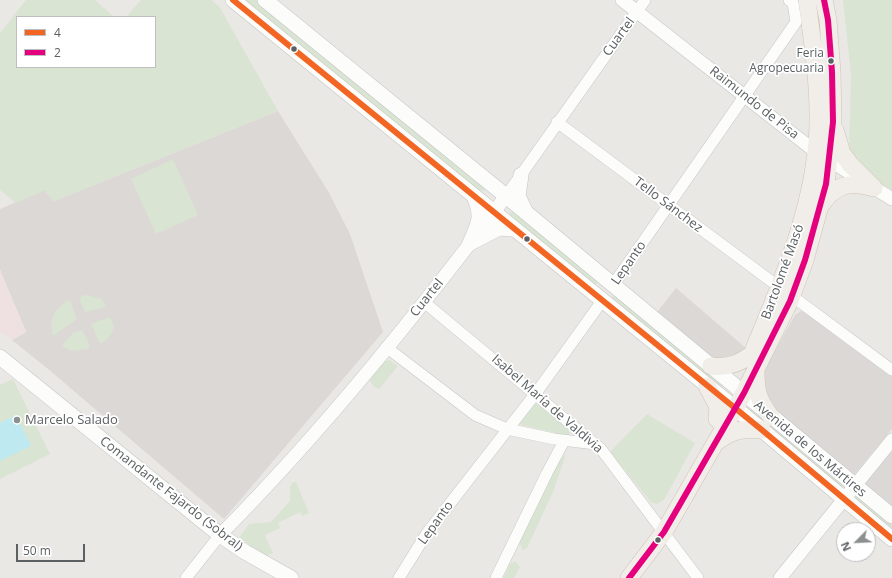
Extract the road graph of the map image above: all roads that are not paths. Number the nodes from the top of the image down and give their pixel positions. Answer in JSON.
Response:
{"nodes":[{"id":1,"x":233,"y":0,"type":"edge"},
{"id":2,"x":265,"y":0,"type":"edge"},
{"id":3,"x":622,"y":0,"type":"edge"},
{"id":4,"x":645,"y":0,"type":"edge"},
{"id":5,"x":789,"y":0,"type":"edge"},
{"id":6,"x":807,"y":0,"type":"edge"},
{"id":7,"x":824,"y":0,"type":"edge"},
{"id":8,"x":637,"y":12,"type":"junction"},
{"id":9,"x":746,"y":97,"type":"junction"},
{"id":10,"x":557,"y":122,"type":"junction"},
{"id":11,"x":833,"y":122,"type":"junction"},
{"id":12,"x":822,"y":156,"type":"junction"},
{"id":13,"x":521,"y":176,"type":"junction"},
{"id":14,"x":492,"y":185,"type":"junction"},
{"id":15,"x":874,"y":188,"type":"junction"},
{"id":16,"x":473,"y":196,"type":"junction"},
{"id":17,"x":506,"y":196,"type":"junction"},
{"id":18,"x":892,"y":198,"type":"edge"},
{"id":19,"x":669,"y":206,"type":"junction"},
{"id":20,"x":820,"y":207,"type":"junction"},
{"id":21,"x":493,"y":213,"type":"junction"},
{"id":22,"x":527,"y":214,"type":"junction"},
{"id":23,"x":513,"y":229,"type":"junction"},
{"id":24,"x":470,"y":243,"type":"junction"},
{"id":25,"x":613,"y":285,"type":"junction"},
{"id":26,"x":786,"y":292,"type":"junction"},
{"id":27,"x":602,"y":301,"type":"junction"},
{"id":28,"x":424,"y":302,"type":"junction"},
{"id":29,"x":386,"y":347,"type":"junction"},
{"id":30,"x":0,"y":357,"type":"edge"},
{"id":31,"x":754,"y":361,"type":"junction"},
{"id":32,"x":711,"y":366,"type":"junction"},
{"id":33,"x":892,"y":370,"type":"edge"},
{"id":34,"x":707,"y":386,"type":"junction"},
{"id":35,"x":740,"y":389,"type":"junction"},
{"id":36,"x":536,"y":393,"type":"junction"},
{"id":37,"x":731,"y":405,"type":"junction"},
{"id":38,"x":717,"y":420,"type":"junction"},
{"id":39,"x":766,"y":424,"type":"junction"},
{"id":40,"x":507,"y":429,"type":"junction"},
{"id":41,"x":892,"y":440,"type":"edge"},
{"id":42,"x":564,"y":441,"type":"junction"},
{"id":43,"x":716,"y":443,"type":"junction"},
{"id":44,"x":595,"y":444,"type":"junction"},
{"id":45,"x":854,"y":486,"type":"junction"},
{"id":46,"x":844,"y":498,"type":"junction"},
{"id":47,"x":892,"y":516,"type":"edge"},
{"id":48,"x":661,"y":527,"type":"junction"},
{"id":49,"x":220,"y":535,"type":"junction"},
{"id":50,"x":892,"y":539,"type":"edge"},
{"id":51,"x":186,"y":578,"type":"edge"},
{"id":52,"x":291,"y":578,"type":"edge"},
{"id":53,"x":399,"y":578,"type":"edge"},
{"id":54,"x":496,"y":578,"type":"edge"},
{"id":55,"x":616,"y":578,"type":"edge"},
{"id":56,"x":629,"y":578,"type":"edge"},
{"id":57,"x":698,"y":578,"type":"edge"},
{"id":58,"x":780,"y":578,"type":"edge"}],
"edges":[{"from":1,"to":16,"type":"main road","name":"Avenida de los Mártires"},
{"from":2,"to":14,"type":"main road","name":"Avenida de los Mártires"},
{"from":3,"to":8,"type":"street","name":"Raimundo de Pisa"},
{"from":4,"to":8,"type":"street","name":"Cuartel"},
{"from":5,"to":9,"type":"street","name":"Lepanto"},
{"from":6,"to":12,"type":"main road","name":"Bartolomé Masó"},
{"from":7,"to":11,"type":"main road","name":"Bartolomé Masó"},
{"from":8,"to":9,"type":"street","name":"Raimundo de Pisa"},
{"from":8,"to":10,"type":"street","name":"Cuartel"},
{"from":9,"to":12,"type":"street","name":"Raimundo de Pisa"},
{"from":9,"to":19,"type":"street","name":"Lepanto"},
{"from":10,"to":13,"type":"street","name":"Cuartel"},
{"from":10,"to":19,"type":"street","name":"Tello Sánchez"},
{"from":11,"to":12,"type":"main road","name":"Bartolomé Masó"},
{"from":11,"to":15,"type":"main road"},
{"from":12,"to":15,"type":"street","name":"Raimundo de Pisa"},
{"from":12,"to":20,"type":"main road","name":"Bartolomé Masó"},
{"from":12,"to":26,"type":"main road","name":"Bartolomé Masó"},
{"from":13,"to":14,"type":"main road"},
{"from":13,"to":17,"type":"street","name":"Cuartel"},
{"from":13,"to":22,"type":"main road"},
{"from":14,"to":17,"type":"main road","name":"Avenida de los Mártires"},
{"from":15,"to":18,"type":"street","name":"Raimundo de Pisa"},
{"from":15,"to":20,"type":"main road"},
{"from":16,"to":21,"type":"main road","name":"Avenida de los Mártires"},
{"from":16,"to":24,"type":"main road"},
{"from":17,"to":21,"type":"street","name":"Cuartel"},
{"from":17,"to":22,"type":"main road","name":"Avenida de los Mártires"},
{"from":19,"to":25,"type":"street","name":"Lepanto"},
{"from":19,"to":26,"type":"street","name":"Tello Sánchez"},
{"from":20,"to":26,"type":"main road","name":"Bartolomé Masó"},
{"from":21,"to":23,"type":"main road","name":"Avenida de los Mártires"},
{"from":21,"to":24,"type":"street","name":"Cuartel"},
{"from":22,"to":25,"type":"main road","name":"Avenida de los Mártires"},
{"from":23,"to":24,"type":"main road"},
{"from":23,"to":27,"type":"main road","name":"Avenida de los Mártires"},
{"from":24,"to":28,"type":"street","name":"Cuartel"},
{"from":25,"to":27,"type":"main road","name":"Lepanto"},
{"from":25,"to":32,"type":"main road","name":"Avenida de los Mártires"},
{"from":26,"to":31,"type":"main road","name":"Bartolomé Masó"},
{"from":26,"to":33,"type":"street","name":"Tello Sánchez"},
{"from":27,"to":34,"type":"main road","name":"Avenida de los Mártires"},
{"from":27,"to":36,"type":"street","name":"Lepanto"},
{"from":28,"to":29,"type":"street","name":"Cuartel"},
{"from":28,"to":36,"type":"street","name":"Isabel María de Valdivia"},
{"from":29,"to":40,"type":"street"},
{"from":29,"to":49,"type":"street","name":"Cuartel"},
{"from":30,"to":49,"type":"main road","name":"Comandante Fajardo (Sobral)"},
{"from":31,"to":32,"type":"main road"},
{"from":31,"to":35,"type":"main road","name":"Bartolomé Masó"},
{"from":31,"to":39,"type":"main road"},
{"from":32,"to":35,"type":"main road","name":"Avenida de los Mártires"},
{"from":34,"to":37,"type":"main road","name":"Avenida de los Mártires"},
{"from":34,"to":38,"type":"main road"},
{"from":35,"to":37,"type":"main road","name":"Bartolomé Masó"},
{"from":35,"to":39,"type":"main road","name":"Avenida de los Mártires"},
{"from":36,"to":40,"type":"street","name":"Lepanto"},
{"from":36,"to":44,"type":"street","name":"Isabel María de Valdivia"},
{"from":37,"to":38,"type":"main road"},
{"from":37,"to":39,"type":"main road","name":"Avenida de los Mártires"},
{"from":37,"to":43,"type":"main road"},
{"from":38,"to":48,"type":"main road"},
{"from":39,"to":43,"type":"main road"},
{"from":39,"to":45,"type":"main road","name":"Avenida de los Mártires"},
{"from":39,"to":46,"type":"main road","name":"Avenida de los Mártires"},
{"from":40,"to":42,"type":"street"},
{"from":40,"to":53,"type":"street","name":"Lepanto"},
{"from":41,"to":45,"type":"street"},
{"from":42,"to":44,"type":"street"},
{"from":42,"to":54,"type":"street"},
{"from":43,"to":48,"type":"main road"},
{"from":44,"to":48,"type":"street","name":"Isabel María de Valdivia"},
{"from":45,"to":46,"type":"street"},
{"from":45,"to":47,"type":"main road","name":"Avenida de los Mártires"},
{"from":46,"to":50,"type":"main road","name":"Avenida de los Mártires"},
{"from":46,"to":58,"type":"street"},
{"from":48,"to":55,"type":"main road"},
{"from":48,"to":56,"type":"main road"},
{"from":48,"to":57,"type":"street","name":"Isabel María de Valdivia"},
{"from":49,"to":51,"type":"street","name":"Cuartel"},
{"from":49,"to":52,"type":"main road","name":"Comandante Fajardo (Sobral)"}]}
